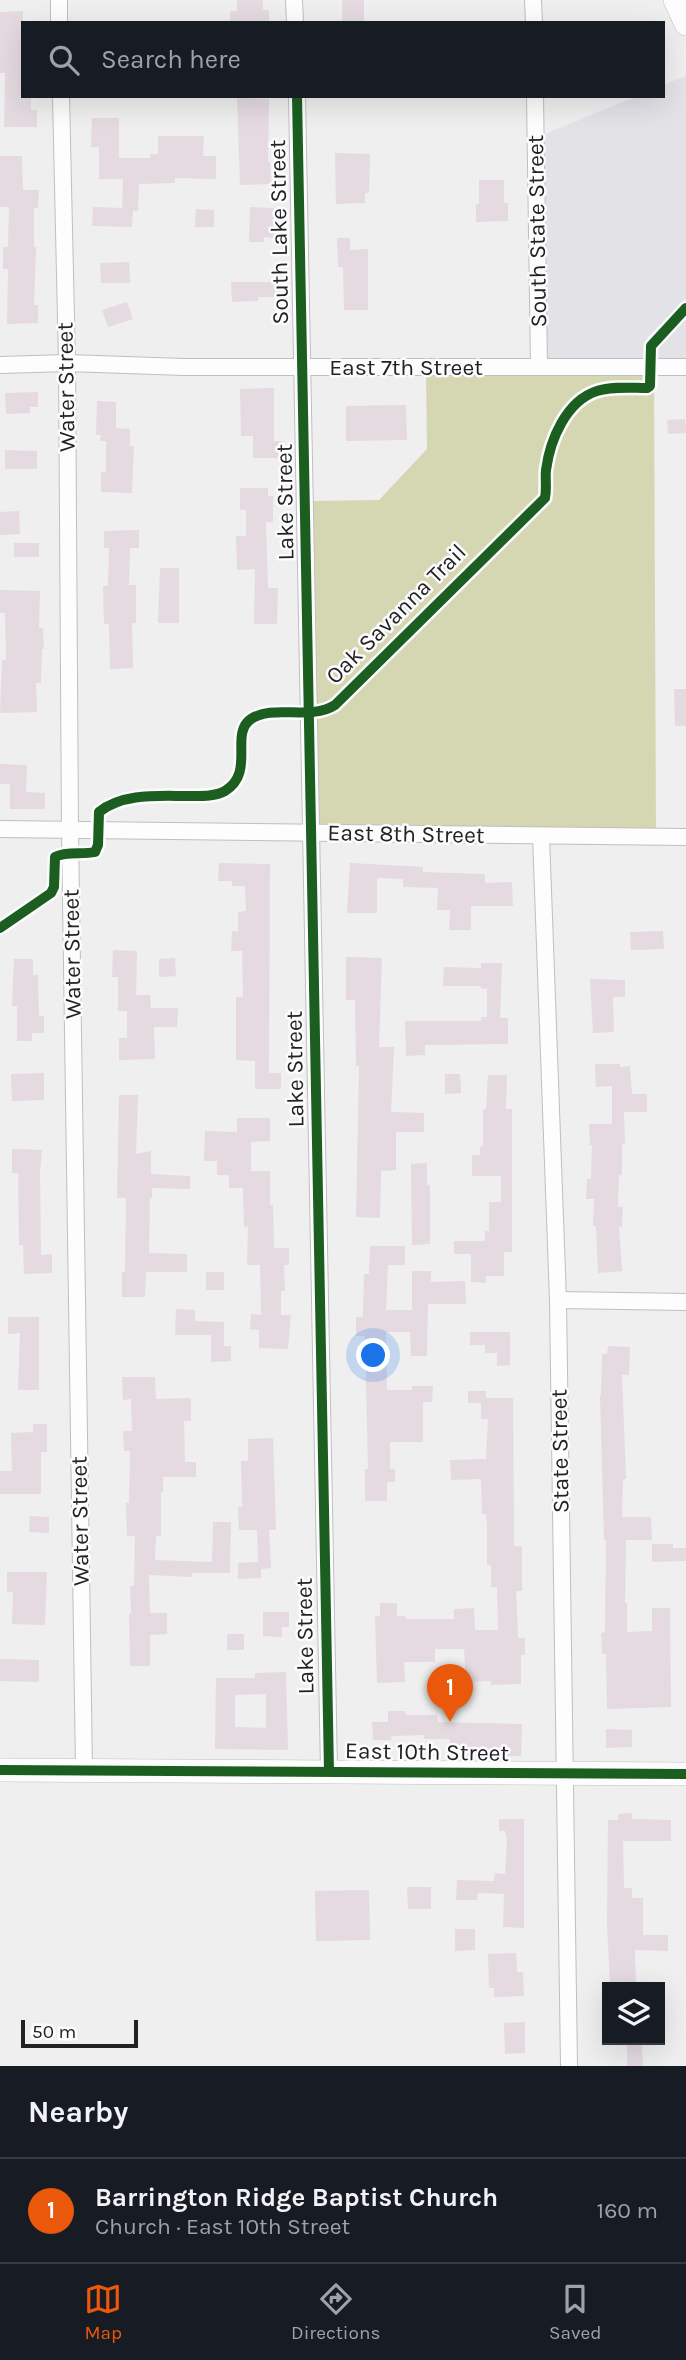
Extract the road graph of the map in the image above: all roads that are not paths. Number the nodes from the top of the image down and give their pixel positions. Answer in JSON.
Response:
{"nodes":[{"id":1,"x":59,"y":0,"type":"edge"},
{"id":2,"x":294,"y":0,"type":"edge"},
{"id":3,"x":533,"y":0,"type":"edge"},
{"id":4,"x":675,"y":0,"type":"edge"},
{"id":5,"x":60,"y":21,"type":"edge"},
{"id":6,"x":295,"y":21,"type":"edge"},
{"id":7,"x":534,"y":21,"type":"edge"},
{"id":8,"x":686,"y":24,"type":"edge"},
{"id":9,"x":61,"y":98,"type":"edge"},
{"id":10,"x":297,"y":98,"type":"edge"},
{"id":11,"x":535,"y":98,"type":"edge"},
{"id":12,"x":66,"y":363,"type":"junction"},
{"id":13,"x":0,"y":365,"type":"edge"},
{"id":14,"x":539,"y":366,"type":"junction"},
{"id":15,"x":303,"y":367,"type":"junction"},
{"id":16,"x":686,"y":368,"type":"edge"},
{"id":17,"x":0,"y":829,"type":"edge"},
{"id":18,"x":70,"y":831,"type":"junction"},
{"id":19,"x":312,"y":833,"type":"junction"},
{"id":20,"x":541,"y":836,"type":"junction"},
{"id":21,"x":686,"y":837,"type":"edge"},
{"id":22,"x":558,"y":1300,"type":"junction"},
{"id":23,"x":686,"y":1302,"type":"edge"},
{"id":24,"x":0,"y":1770,"type":"edge"},
{"id":25,"x":84,"y":1770,"type":"junction"},
{"id":26,"x":329,"y":1771,"type":"junction"},
{"id":27,"x":686,"y":1774,"type":"edge"},
{"id":28,"x":564,"y":1775,"type":"junction"},
{"id":29,"x":569,"y":2066,"type":"edge"}],
"edges":[{"from":1,"to":5,"type":"street"},
{"from":2,"to":6,"type":"street"},
{"from":3,"to":7,"type":"street"},
{"from":4,"to":8,"type":"main road"},
{"from":9,"to":12,"type":"street","name":"Water Street"},
{"from":10,"to":15,"type":"street","name":"South Lake Street"},
{"from":11,"to":14,"type":"street","name":"South State Street"},
{"from":12,"to":13,"type":"street","name":"East 7th Street"},
{"from":12,"to":15,"type":"street","name":"East 7th Street"},
{"from":12,"to":18,"type":"street","name":"Water Street"},
{"from":14,"to":15,"type":"street","name":"East 7th Street"},
{"from":14,"to":16,"type":"street","name":"East 7th Street"},
{"from":15,"to":19,"type":"street","name":"Lake Street"},
{"from":17,"to":18,"type":"street","name":"East 8th Street"},
{"from":18,"to":19,"type":"street","name":"East 8th Street"},
{"from":18,"to":25,"type":"street","name":"Water Street"},
{"from":19,"to":20,"type":"street","name":"East 8th Street"},
{"from":19,"to":26,"type":"street","name":"Lake Street"},
{"from":20,"to":21,"type":"street","name":"East 8th Street"},
{"from":20,"to":22,"type":"street","name":"State Street"},
{"from":22,"to":23,"type":"street"},
{"from":22,"to":28,"type":"street","name":"State Street"},
{"from":24,"to":25,"type":"main road","name":"East 10th Street"},
{"from":25,"to":26,"type":"main road","name":"East 10th Street"},
{"from":26,"to":28,"type":"main road","name":"East 10th Street"},
{"from":27,"to":28,"type":"main road","name":"East 10th Street"},
{"from":28,"to":29,"type":"street","name":"State Street"}]}
